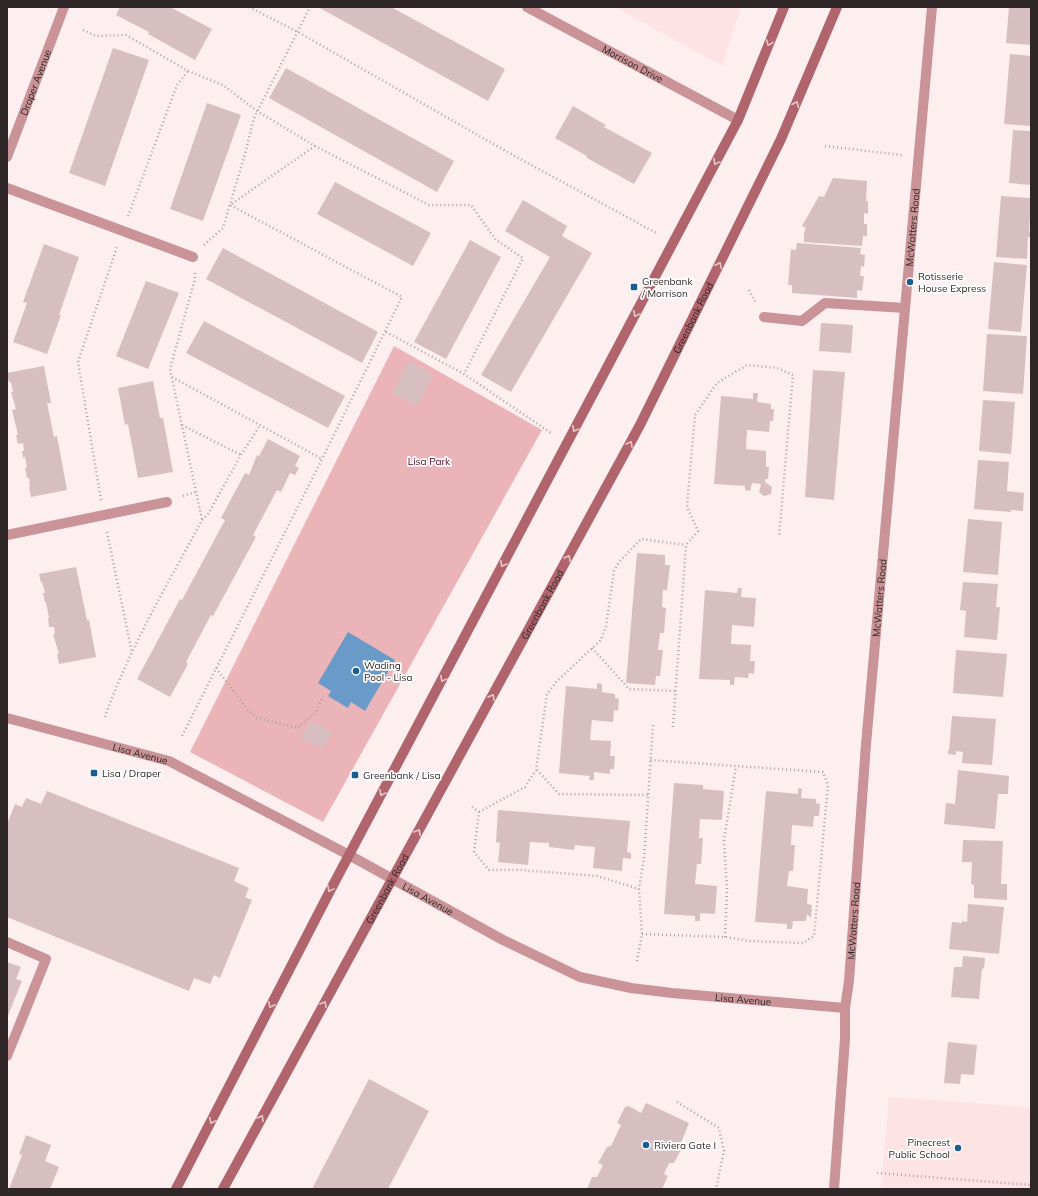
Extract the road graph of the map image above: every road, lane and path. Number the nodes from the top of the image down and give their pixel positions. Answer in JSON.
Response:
{"nodes":[{"id":1,"x":64,"y":7,"type":"edge"},
{"id":2,"x":249,"y":7,"type":"edge"},
{"id":3,"x":310,"y":7,"type":"edge"},
{"id":4,"x":527,"y":7,"type":"edge"},
{"id":5,"x":784,"y":7,"type":"edge"},
{"id":6,"x":837,"y":7,"type":"edge"},
{"id":7,"x":932,"y":7,"type":"edge"},
{"id":8,"x":83,"y":30,"type":"dead end"},
{"id":9,"x":298,"y":32,"type":"junction"},
{"id":10,"x":188,"y":71,"type":"junction"},
{"id":11,"x":257,"y":111,"type":"junction"},
{"id":12,"x":738,"y":120,"type":"junction"},
{"id":13,"x":315,"y":146,"type":"junction"},
{"id":14,"x":825,"y":146,"type":"dead end"},
{"id":15,"x":919,"y":156,"type":"junction"},
{"id":16,"x":7,"y":157,"type":"edge"},
{"id":17,"x":7,"y":188,"type":"edge"},
{"id":18,"x":230,"y":205,"type":"junction"},
{"id":19,"x":123,"y":231,"type":"junction"},
{"id":20,"x":658,"y":235,"type":"dead end"},
{"id":21,"x":193,"y":257,"type":"junction"},
{"id":22,"x":905,"y":308,"type":"junction"},
{"id":23,"x":764,"y":317,"type":"dead end"},
{"id":24,"x":386,"y":332,"type":"junction"},
{"id":25,"x":464,"y":374,"type":"junction"},
{"id":26,"x":172,"y":376,"type":"junction"},
{"id":27,"x":182,"y":425,"type":"junction"},
{"id":28,"x":260,"y":425,"type":"junction"},
{"id":29,"x":551,"y":433,"type":"dead end"},
{"id":30,"x":241,"y":455,"type":"junction"},
{"id":31,"x":322,"y":459,"type":"junction"},
{"id":32,"x":167,"y":502,"type":"dead end"},
{"id":33,"x":103,"y":514,"type":"junction"},
{"id":34,"x":202,"y":520,"type":"junction"},
{"id":35,"x":7,"y":535,"type":"edge"},
{"id":36,"x":779,"y":538,"type":"dead end"},
{"id":37,"x":686,"y":545,"type":"junction"},
{"id":38,"x":592,"y":648,"type":"junction"},
{"id":39,"x":132,"y":653,"type":"junction"},
{"id":40,"x":216,"y":668,"type":"junction"},
{"id":41,"x":676,"y":691,"type":"junction"},
{"id":42,"x":324,"y":694,"type":"dead end"},
{"id":43,"x":105,"y":717,"type":"dead end"},
{"id":44,"x":7,"y":718,"type":"edge"},
{"id":45,"x":653,"y":726,"type":"dead end"},
{"id":46,"x":673,"y":727,"type":"dead end"},
{"id":47,"x":181,"y":738,"type":"dead end"},
{"id":48,"x":650,"y":760,"type":"junction"},
{"id":49,"x":736,"y":766,"type":"junction"},
{"id":50,"x":536,"y":770,"type":"junction"},
{"id":51,"x":648,"y":795,"type":"junction"},
{"id":52,"x":472,"y":807,"type":"dead end"},
{"id":53,"x":479,"y":812,"type":"junction"},
{"id":54,"x":349,"y":855,"type":"junction"},
{"id":55,"x":393,"y":879,"type":"junction"},
{"id":56,"x":639,"y":889,"type":"junction"},
{"id":57,"x":642,"y":934,"type":"junction"},
{"id":58,"x":725,"y":937,"type":"junction"},
{"id":59,"x":7,"y":942,"type":"edge"},
{"id":60,"x":636,"y":961,"type":"dead end"},
{"id":61,"x":845,"y":1008,"type":"junction"},
{"id":62,"x":7,"y":1056,"type":"edge"},
{"id":63,"x":677,"y":1102,"type":"dead end"},
{"id":64,"x":877,"y":1173,"type":"dead end"},
{"id":65,"x":1031,"y":1185,"type":"edge"},
{"id":66,"x":176,"y":1189,"type":"edge"},
{"id":67,"x":223,"y":1189,"type":"edge"},
{"id":68,"x":716,"y":1189,"type":"edge"},
{"id":69,"x":834,"y":1189,"type":"edge"}],
"edges":[{"from":1,"to":16,"type":"street","name":"Draper Avenue"},
{"from":2,"to":9,"type":"path"},
{"from":3,"to":9,"type":"path"},
{"from":4,"to":12,"type":"street","name":"Morrison Drive"},
{"from":5,"to":12,"type":"main road","one_way":true},
{"from":55,"to":6,"type":"main road","name":"Greenbank Road","one_way":true},
{"from":7,"to":15,"type":"street","name":"McWatters Road"},
{"from":8,"to":10,"type":"path"},
{"from":9,"to":11,"type":"path"},
{"from":9,"to":20,"type":"path"},
{"from":10,"to":11,"type":"path"},
{"from":10,"to":19,"type":"path"},
{"from":11,"to":13,"type":"path"},
{"from":11,"to":18,"type":"path"},
{"from":12,"to":54,"type":"main road","one_way":true},
{"from":13,"to":18,"type":"path"},
{"from":13,"to":25,"type":"path"},
{"from":14,"to":15,"type":"path"},
{"from":15,"to":22,"type":"street","name":"McWatters Road"},
{"from":17,"to":19,"type":"street"},
{"from":18,"to":21,"type":"path"},
{"from":18,"to":24,"type":"path"},
{"from":19,"to":21,"type":"street"},
{"from":19,"to":33,"type":"path"},
{"from":21,"to":26,"type":"path"},
{"from":22,"to":23,"type":"street"},
{"from":22,"to":61,"type":"street","name":"McWatters Road"},
{"from":24,"to":25,"type":"path"},
{"from":24,"to":31,"type":"path"},
{"from":25,"to":29,"type":"path"},
{"from":26,"to":27,"type":"path"},
{"from":26,"to":28,"type":"path"},
{"from":27,"to":30,"type":"path"},
{"from":27,"to":34,"type":"path"},
{"from":28,"to":30,"type":"path"},
{"from":28,"to":31,"type":"path"},
{"from":30,"to":34,"type":"path"},
{"from":31,"to":40,"type":"path"},
{"from":32,"to":33,"type":"street"},
{"from":33,"to":35,"type":"street"},
{"from":33,"to":39,"type":"path"},
{"from":34,"to":39,"type":"path"},
{"from":36,"to":37,"type":"path"},
{"from":37,"to":38,"type":"path"},
{"from":37,"to":41,"type":"path"},
{"from":38,"to":41,"type":"path"},
{"from":38,"to":50,"type":"path"},
{"from":39,"to":43,"type":"path"},
{"from":40,"to":42,"type":"path"},
{"from":40,"to":47,"type":"path"},
{"from":41,"to":46,"type":"path"},
{"from":44,"to":54,"type":"street","name":"Lisa Avenue"},
{"from":45,"to":48,"type":"path"},
{"from":48,"to":49,"type":"path"},
{"from":48,"to":51,"type":"path"},
{"from":49,"to":58,"type":"path"},
{"from":49,"to":58,"type":"path"},
{"from":50,"to":51,"type":"path"},
{"from":50,"to":53,"type":"path"},
{"from":51,"to":56,"type":"path"},
{"from":52,"to":53,"type":"path"},
{"from":53,"to":56,"type":"path"},
{"from":54,"to":55,"type":"street","name":"Lisa Avenue"},
{"from":54,"to":66,"type":"main road","one_way":true},
{"from":55,"to":61,"type":"street","name":"Lisa Avenue"},
{"from":67,"to":55,"type":"main road","name":"Greenbank Road","one_way":true},
{"from":56,"to":57,"type":"path"},
{"from":57,"to":58,"type":"path"},
{"from":57,"to":60,"type":"path"},
{"from":59,"to":62,"type":"street"},
{"from":61,"to":69,"type":"street","name":"McWatters Road"},
{"from":63,"to":68,"type":"path"},
{"from":64,"to":65,"type":"path"}]}
